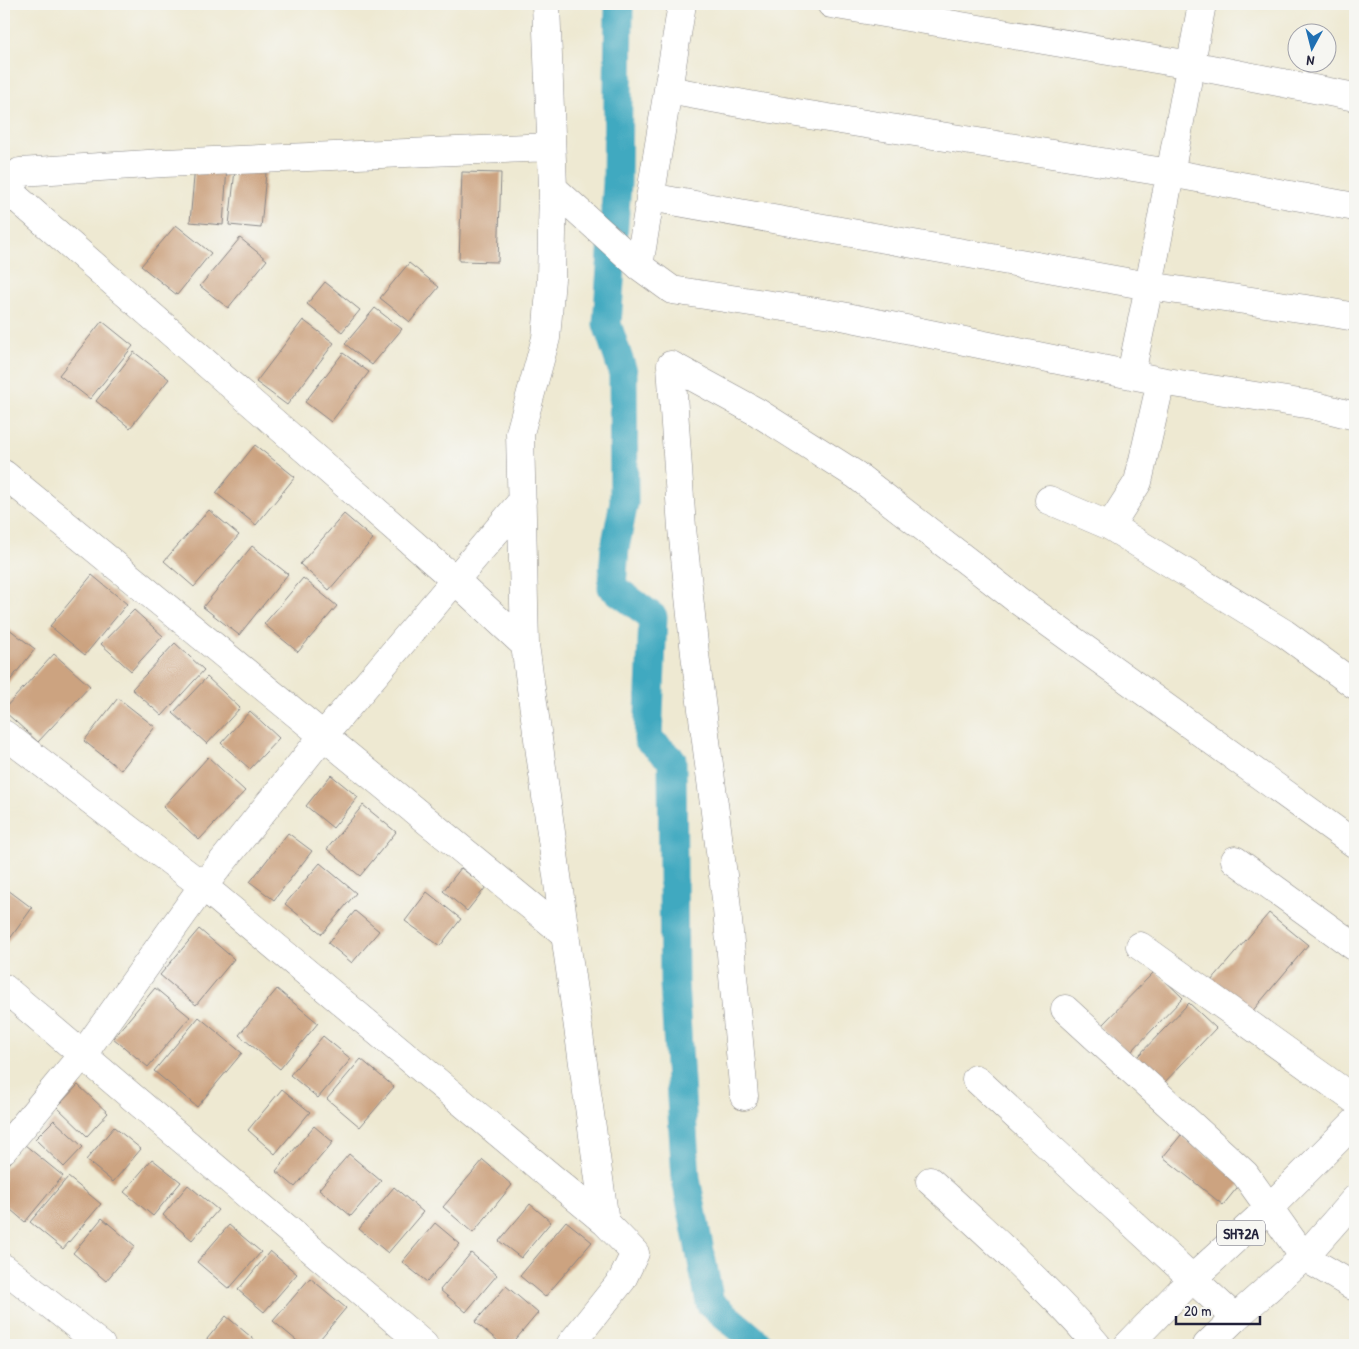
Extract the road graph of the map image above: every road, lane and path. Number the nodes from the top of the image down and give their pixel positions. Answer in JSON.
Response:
{"nodes":[{"id":1,"x":546,"y":4,"type":"edge"},
{"id":2,"x":682,"y":4,"type":"edge"},
{"id":3,"x":831,"y":4,"type":"edge"},
{"id":4,"x":1202,"y":4,"type":"edge"},
{"id":5,"x":1191,"y":65,"type":"junction"},
{"id":6,"x":668,"y":90,"type":"junction"},
{"id":7,"x":1355,"y":97,"type":"edge"},
{"id":8,"x":551,"y":147,"type":"junction"},
{"id":9,"x":1170,"y":173,"type":"junction"},
{"id":10,"x":553,"y":188,"type":"junction"},
{"id":11,"x":5,"y":193,"type":"edge"},
{"id":12,"x":650,"y":197,"type":"junction"},
{"id":13,"x":1355,"y":207,"type":"edge"},
{"id":14,"x":630,"y":258,"type":"junction"},
{"id":15,"x":1149,"y":286,"type":"junction"},
{"id":16,"x":1355,"y":317,"type":"edge"},
{"id":17,"x":1130,"y":374,"type":"junction"},
{"id":18,"x":1161,"y":381,"type":"junction"},
{"id":19,"x":1355,"y":416,"type":"edge"},
{"id":20,"x":4,"y":474,"type":"edge"},
{"id":21,"x":1049,"y":500,"type":"dead end"},
{"id":22,"x":522,"y":501,"type":"junction"},
{"id":23,"x":1110,"y":526,"type":"junction"},
{"id":24,"x":455,"y":580,"type":"junction"},
{"id":25,"x":526,"y":645,"type":"junction"},
{"id":26,"x":1355,"y":685,"type":"edge"},
{"id":27,"x":4,"y":734,"type":"edge"},
{"id":28,"x":323,"y":736,"type":"junction"},
{"id":29,"x":1355,"y":844,"type":"edge"},
{"id":30,"x":1235,"y":860,"type":"dead end"},
{"id":31,"x":203,"y":886,"type":"junction"},
{"id":32,"x":565,"y":934,"type":"junction"},
{"id":33,"x":1140,"y":946,"type":"dead end"},
{"id":34,"x":1355,"y":947,"type":"edge"},
{"id":35,"x":4,"y":988,"type":"edge"},
{"id":36,"x":1065,"y":1009,"type":"dead end"},
{"id":37,"x":83,"y":1054,"type":"junction"},
{"id":38,"x":976,"y":1079,"type":"dead end"},
{"id":39,"x":744,"y":1096,"type":"dead end"},
{"id":40,"x":1355,"y":1100,"type":"edge"},
{"id":41,"x":1355,"y":1122,"type":"edge"},
{"id":42,"x":4,"y":1149,"type":"edge"},
{"id":43,"x":930,"y":1181,"type":"dead end"},
{"id":44,"x":1355,"y":1199,"type":"edge"},
{"id":45,"x":1269,"y":1208,"type":"junction"},
{"id":46,"x":605,"y":1222,"type":"junction"},
{"id":47,"x":1304,"y":1257,"type":"junction"},
{"id":48,"x":4,"y":1268,"type":"edge"},
{"id":49,"x":1192,"y":1279,"type":"junction"},
{"id":50,"x":1355,"y":1287,"type":"edge"},
{"id":51,"x":1235,"y":1318,"type":"junction"},
{"id":52,"x":101,"y":1345,"type":"edge"},
{"id":53,"x":424,"y":1345,"type":"edge"},
{"id":54,"x":570,"y":1345,"type":"edge"},
{"id":55,"x":1097,"y":1345,"type":"edge"},
{"id":56,"x":1128,"y":1345,"type":"edge"},
{"id":57,"x":1207,"y":1345,"type":"edge"}],
"edges":[{"from":1,"to":8,"type":"street"},
{"from":2,"to":6,"type":"street"},
{"from":3,"to":5,"type":"street"},
{"from":4,"to":5,"type":"street"},
{"from":5,"to":7,"type":"street"},
{"from":5,"to":9,"type":"street"},
{"from":6,"to":9,"type":"street"},
{"from":6,"to":12,"type":"street"},
{"from":8,"to":10,"type":"street"},
{"from":8,"to":11,"type":"street"},
{"from":9,"to":13,"type":"street"},
{"from":9,"to":15,"type":"street"},
{"from":10,"to":14,"type":"street"},
{"from":10,"to":22,"type":"street"},
{"from":11,"to":24,"type":"street"},
{"from":12,"to":14,"type":"street"},
{"from":12,"to":15,"type":"street"},
{"from":14,"to":17,"type":"street"},
{"from":15,"to":16,"type":"street"},
{"from":15,"to":17,"type":"street"},
{"from":17,"to":18,"type":"street"},
{"from":18,"to":19,"type":"street"},
{"from":18,"to":23,"type":"street"},
{"from":20,"to":28,"type":"street"},
{"from":21,"to":23,"type":"street"},
{"from":22,"to":24,"type":"street"},
{"from":22,"to":25,"type":"street"},
{"from":23,"to":26,"type":"street"},
{"from":24,"to":25,"type":"street"},
{"from":24,"to":28,"type":"street"},
{"from":25,"to":32,"type":"street"},
{"from":27,"to":31,"type":"street"},
{"from":28,"to":31,"type":"street"},
{"from":28,"to":32,"type":"street"},
{"from":29,"to":39,"type":"street"},
{"from":30,"to":34,"type":"street"},
{"from":31,"to":37,"type":"street"},
{"from":31,"to":46,"type":"street"},
{"from":32,"to":46,"type":"street"},
{"from":33,"to":40,"type":"street"},
{"from":35,"to":37,"type":"street"},
{"from":36,"to":45,"type":"street"},
{"from":37,"to":42,"type":"street"},
{"from":37,"to":53,"type":"street"},
{"from":38,"to":49,"type":"street"},
{"from":41,"to":45,"type":"street","number":"SH72A"},
{"from":43,"to":55,"type":"street"},
{"from":44,"to":47,"type":"street"},
{"from":45,"to":47,"type":"street"},
{"from":45,"to":49,"type":"street","number":"SH72A"},
{"from":46,"to":54,"type":"street"},
{"from":47,"to":50,"type":"street"},
{"from":47,"to":51,"type":"street"},
{"from":48,"to":52,"type":"street"},
{"from":49,"to":51,"type":"street"},
{"from":49,"to":56,"type":"street","number":"SH72A"},
{"from":51,"to":57,"type":"street"}]}
